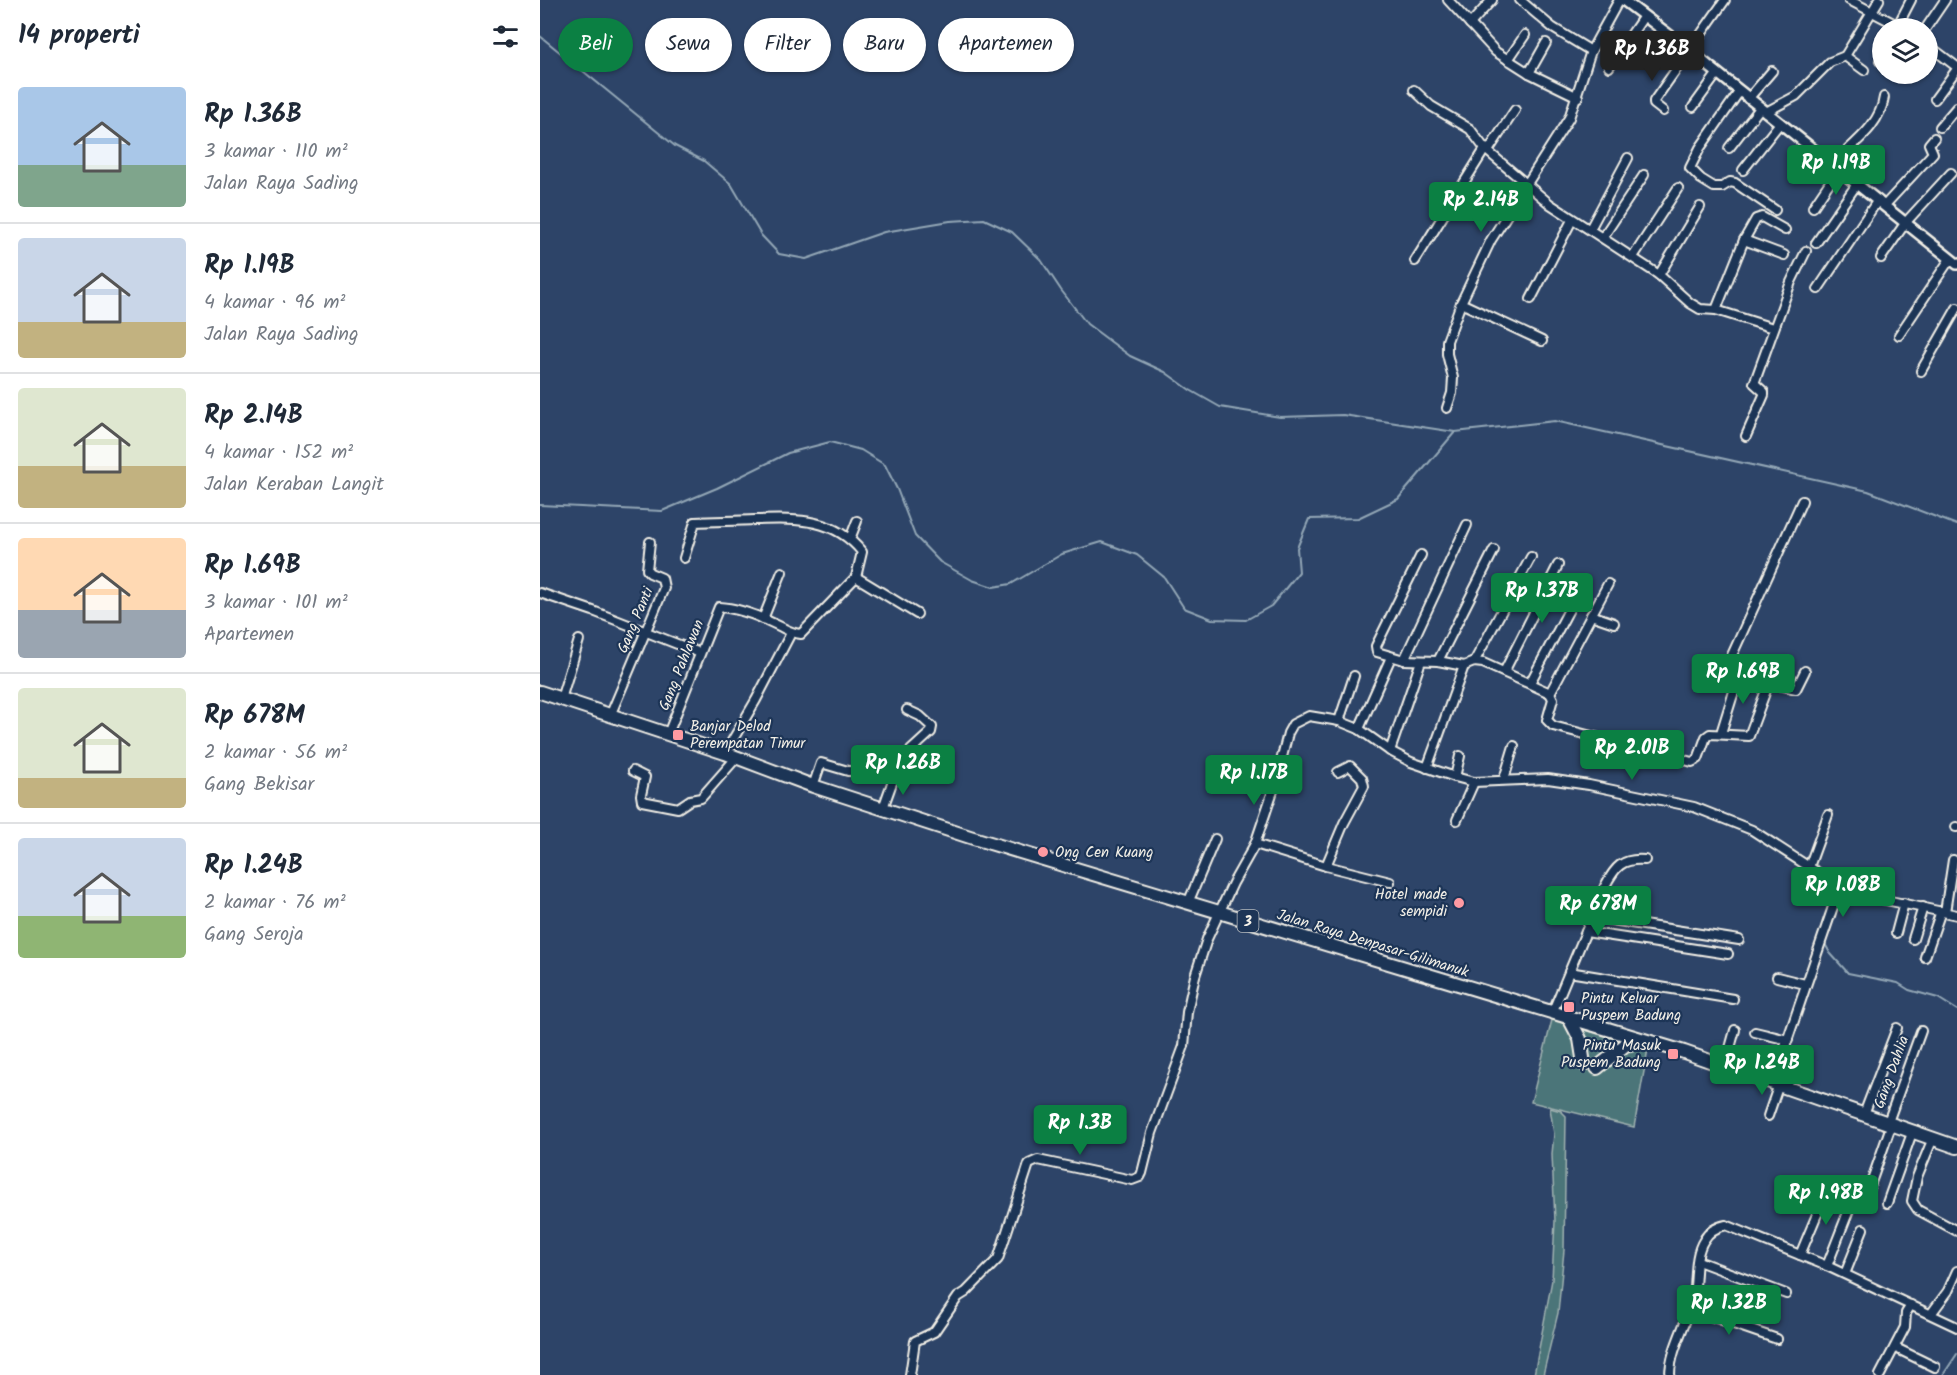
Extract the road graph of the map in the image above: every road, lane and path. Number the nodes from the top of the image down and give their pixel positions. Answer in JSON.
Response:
{"nodes":[{"id":1,"x":1448,"y":0,"type":"edge"},
{"id":2,"x":1492,"y":0,"type":"edge"},
{"id":3,"x":1520,"y":0,"type":"edge"},
{"id":4,"x":1621,"y":0,"type":"edge"},
{"id":5,"x":1725,"y":0,"type":"edge"},
{"id":6,"x":1849,"y":0,"type":"edge"},
{"id":7,"x":1879,"y":0,"type":"edge"},
{"id":8,"x":1911,"y":0,"type":"edge"},
{"id":9,"x":1945,"y":0,"type":"edge"},
{"id":10,"x":1873,"y":11,"type":"junction"},
{"id":11,"x":1644,"y":16,"type":"junction"},
{"id":12,"x":1885,"y":18,"type":"edge"},
{"id":13,"x":1904,"y":18,"type":"edge"},
{"id":14,"x":1933,"y":18,"type":"edge"},
{"id":15,"x":1470,"y":24,"type":"junction"},
{"id":16,"x":1525,"y":35,"type":"dead end"},
{"id":17,"x":1546,"y":43,"type":"dead end"},
{"id":18,"x":1591,"y":51,"type":"junction"},
{"id":19,"x":1689,"y":51,"type":"junction"},
{"id":20,"x":1938,"y":55,"type":"edge"},
{"id":21,"x":1845,"y":56,"type":"junction"},
{"id":22,"x":1508,"y":60,"type":"junction"},
{"id":23,"x":1610,"y":68,"type":"dead end"},
{"id":24,"x":1957,"y":68,"type":"edge"},
{"id":25,"x":1864,"y":70,"type":"dead end"},
{"id":26,"x":1772,"y":71,"type":"dead end"},
{"id":27,"x":1529,"y":73,"type":"junction"},
{"id":28,"x":1717,"y":74,"type":"junction"},
{"id":29,"x":1414,"y":90,"type":"dead end"},
{"id":30,"x":1739,"y":92,"type":"junction"},
{"id":31,"x":1884,"y":97,"type":"dead end"},
{"id":32,"x":1748,"y":99,"type":"junction"},
{"id":33,"x":1935,"y":99,"type":"dead end"},
{"id":34,"x":1576,"y":101,"type":"junction"},
{"id":35,"x":1693,"y":107,"type":"dead end"},
{"id":36,"x":1957,"y":107,"type":"edge"},
{"id":37,"x":1515,"y":110,"type":"dead end"},
{"id":38,"x":1763,"y":110,"type":"junction"},
{"id":39,"x":1663,"y":111,"type":"dead end"},
{"id":40,"x":1780,"y":123,"type":"junction"},
{"id":41,"x":1940,"y":127,"type":"dead end"},
{"id":42,"x":1934,"y":138,"type":"dead end"},
{"id":43,"x":1729,"y":148,"type":"dead end"},
{"id":44,"x":1486,"y":150,"type":"junction"},
{"id":45,"x":1628,"y":158,"type":"dead end"},
{"id":46,"x":1835,"y":168,"type":"junction"},
{"id":47,"x":1743,"y":170,"type":"dead end"},
{"id":48,"x":1951,"y":172,"type":"dead end"},
{"id":49,"x":1644,"y":175,"type":"dead end"},
{"id":50,"x":1857,"y":184,"type":"junction"},
{"id":51,"x":1526,"y":185,"type":"junction"},
{"id":52,"x":1678,"y":188,"type":"dead end"},
{"id":53,"x":1881,"y":202,"type":"junction"},
{"id":54,"x":1700,"y":207,"type":"dead end"},
{"id":55,"x":1813,"y":207,"type":"dead end"},
{"id":56,"x":1775,"y":210,"type":"dead end"},
{"id":57,"x":1572,"y":220,"type":"junction"},
{"id":58,"x":1906,"y":222,"type":"junction"},
{"id":59,"x":1590,"y":229,"type":"junction"},
{"id":60,"x":1785,"y":230,"type":"dead end"},
{"id":61,"x":1604,"y":237,"type":"junction"},
{"id":62,"x":1744,"y":240,"type":"junction"},
{"id":63,"x":1816,"y":243,"type":"dead end"},
{"id":64,"x":1806,"y":251,"type":"dead end"},
{"id":65,"x":1784,"y":255,"type":"dead end"},
{"id":66,"x":1633,"y":257,"type":"junction"},
{"id":67,"x":1881,"y":258,"type":"dead end"},
{"id":68,"x":1415,"y":261,"type":"dead end"},
{"id":69,"x":1954,"y":262,"type":"edge"},
{"id":70,"x":1659,"y":275,"type":"junction"},
{"id":71,"x":1818,"y":289,"type":"dead end"},
{"id":72,"x":1531,"y":299,"type":"dead end"},
{"id":73,"x":1461,"y":303,"type":"junction"},
{"id":74,"x":1957,"y":308,"type":"edge"},
{"id":75,"x":1716,"y":310,"type":"junction"},
{"id":76,"x":1773,"y":328,"type":"junction"},
{"id":77,"x":1899,"y":335,"type":"dead end"},
{"id":78,"x":1542,"y":341,"type":"dead end"},
{"id":79,"x":1921,"y":371,"type":"dead end"},
{"id":80,"x":1447,"y":408,"type":"dead end"},
{"id":81,"x":1746,"y":436,"type":"dead end"},
{"id":82,"x":1802,"y":501,"type":"dead end"},
{"id":83,"x":857,"y":521,"type":"dead end"},
{"id":84,"x":1467,"y":525,"type":"dead end"},
{"id":85,"x":850,"y":539,"type":"junction"},
{"id":86,"x":651,"y":542,"type":"dead end"},
{"id":87,"x":1494,"y":550,"type":"dead end"},
{"id":88,"x":1421,"y":555,"type":"dead end"},
{"id":89,"x":1531,"y":557,"type":"dead end"},
{"id":90,"x":684,"y":558,"type":"dead end"},
{"id":91,"x":1558,"y":566,"type":"dead end"},
{"id":92,"x":782,"y":573,"type":"dead end"},
{"id":93,"x":856,"y":577,"type":"junction"},
{"id":94,"x":1608,"y":584,"type":"dead end"},
{"id":95,"x":1582,"y":585,"type":"dead end"},
{"id":96,"x":540,"y":593,"type":"edge"},
{"id":97,"x":917,"y":614,"type":"dead end"},
{"id":98,"x":1591,"y":615,"type":"junction"},
{"id":99,"x":763,"y":619,"type":"junction"},
{"id":100,"x":1614,"y":623,"type":"dead end"},
{"id":101,"x":644,"y":632,"type":"junction"},
{"id":102,"x":791,"y":633,"type":"junction"},
{"id":103,"x":579,"y":640,"type":"dead end"},
{"id":104,"x":700,"y":653,"type":"junction"},
{"id":105,"x":1391,"y":657,"type":"junction"},
{"id":106,"x":1404,"y":660,"type":"junction"},
{"id":107,"x":1421,"y":661,"type":"junction"},
{"id":108,"x":1438,"y":661,"type":"junction"},
{"id":109,"x":1474,"y":662,"type":"junction"},
{"id":110,"x":1464,"y":666,"type":"junction"},
{"id":111,"x":1804,"y":671,"type":"dead end"},
{"id":112,"x":1504,"y":672,"type":"junction"},
{"id":113,"x":1354,"y":676,"type":"dead end"},
{"id":114,"x":1530,"y":683,"type":"junction"},
{"id":115,"x":541,"y":696,"type":"edge"},
{"id":116,"x":1551,"y":696,"type":"junction"},
{"id":117,"x":561,"y":699,"type":"junction"},
{"id":118,"x":907,"y":710,"type":"dead end"},
{"id":119,"x":610,"y":716,"type":"junction"},
{"id":120,"x":1339,"y":721,"type":"junction"},
{"id":121,"x":1359,"y":729,"type":"junction"},
{"id":122,"x":668,"y":734,"type":"junction"},
{"id":123,"x":1721,"y":734,"type":"junction"},
{"id":124,"x":1514,"y":746,"type":"dead end"},
{"id":125,"x":1390,"y":751,"type":"junction"},
{"id":126,"x":731,"y":755,"type":"junction"},
{"id":127,"x":1460,"y":756,"type":"dead end"},
{"id":128,"x":1427,"y":768,"type":"junction"},
{"id":129,"x":633,"y":771,"type":"dead end"},
{"id":130,"x":1338,"y":772,"type":"dead end"},
{"id":131,"x":896,"y":774,"type":"junction"},
{"id":132,"x":1455,"y":777,"type":"junction"},
{"id":133,"x":1504,"y":780,"type":"junction"},
{"id":134,"x":1474,"y":782,"type":"junction"},
{"id":135,"x":813,"y":786,"type":"junction"},
{"id":136,"x":883,"y":808,"type":"junction"},
{"id":137,"x":1828,"y":815,"type":"dead end"},
{"id":138,"x":1457,"y":820,"type":"dead end"},
{"id":139,"x":1215,"y":839,"type":"dead end"},
{"id":140,"x":1255,"y":844,"type":"junction"},
{"id":141,"x":1645,"y":860,"type":"dead end"},
{"id":142,"x":1953,"y":860,"type":"dead end"},
{"id":143,"x":1326,"y":866,"type":"junction"},
{"id":144,"x":1809,"y":867,"type":"junction"},
{"id":145,"x":1390,"y":882,"type":"dead end"},
{"id":146,"x":1850,"y":889,"type":"junction"},
{"id":147,"x":1188,"y":903,"type":"junction"},
{"id":148,"x":1904,"y":903,"type":"junction"},
{"id":149,"x":1923,"y":907,"type":"junction"},
{"id":150,"x":1220,"y":912,"type":"junction"},
{"id":151,"x":1943,"y":912,"type":"junction"},
{"id":152,"x":1957,"y":915,"type":"edge"},
{"id":153,"x":1592,"y":917,"type":"junction"},
{"id":154,"x":1586,"y":932,"type":"junction"},
{"id":155,"x":1896,"y":933,"type":"dead end"},
{"id":156,"x":1913,"y":939,"type":"dead end"},
{"id":157,"x":1739,"y":940,"type":"dead end"},
{"id":158,"x":1728,"y":954,"type":"dead end"},
{"id":159,"x":1924,"y":957,"type":"dead end"},
{"id":160,"x":1569,"y":972,"type":"junction"},
{"id":161,"x":1777,"y":977,"type":"dead end"},
{"id":162,"x":1805,"y":984,"type":"junction"},
{"id":163,"x":1733,"y":999,"type":"dead end"},
{"id":164,"x":1552,"y":1013,"type":"junction"},
{"id":165,"x":1569,"y":1018,"type":"junction"},
{"id":166,"x":1897,"y":1028,"type":"dead end"},
{"id":167,"x":1735,"y":1030,"type":"dead end"},
{"id":168,"x":1920,"y":1031,"type":"dead end"},
{"id":169,"x":1755,"y":1032,"type":"dead end"},
{"id":170,"x":1646,"y":1040,"type":"junction"},
{"id":171,"x":1788,"y":1040,"type":"junction"},
{"id":172,"x":1584,"y":1064,"type":"dead end"},
{"id":173,"x":1725,"y":1066,"type":"junction"},
{"id":174,"x":1597,"y":1068,"type":"dead end"},
{"id":175,"x":1776,"y":1083,"type":"junction"},
{"id":176,"x":1864,"y":1114,"type":"junction"},
{"id":177,"x":1768,"y":1116,"type":"dead end"},
{"id":178,"x":1890,"y":1123,"type":"junction"},
{"id":179,"x":1913,"y":1130,"type":"junction"},
{"id":180,"x":1933,"y":1138,"type":"junction"},
{"id":181,"x":1957,"y":1147,"type":"edge"},
{"id":182,"x":1828,"y":1188,"type":"dead end"},
{"id":183,"x":1887,"y":1203,"type":"dead end"},
{"id":184,"x":1863,"y":1228,"type":"dead end"},
{"id":185,"x":1957,"y":1231,"type":"edge"},
{"id":186,"x":1800,"y":1255,"type":"junction"},
{"id":187,"x":1698,"y":1261,"type":"junction"},
{"id":188,"x":1827,"y":1266,"type":"junction"},
{"id":189,"x":1957,"y":1271,"type":"edge"},
{"id":190,"x":1845,"y":1274,"type":"junction"},
{"id":191,"x":1786,"y":1294,"type":"dead end"},
{"id":192,"x":1911,"y":1305,"type":"junction"},
{"id":193,"x":1690,"y":1309,"type":"junction"},
{"id":194,"x":1932,"y":1314,"type":"junction"},
{"id":195,"x":1957,"y":1327,"type":"edge"},
{"id":196,"x":1777,"y":1339,"type":"dead end"},
{"id":197,"x":1896,"y":1348,"type":"junction"},
{"id":198,"x":1935,"y":1367,"type":"dead end"},
{"id":199,"x":910,"y":1375,"type":"edge"},
{"id":200,"x":1670,"y":1375,"type":"edge"},
{"id":201,"x":1880,"y":1375,"type":"edge"}],
"edges":[{"from":1,"to":15,"type":"street"},
{"from":2,"to":15,"type":"street"},
{"from":3,"to":18,"type":"street"},
{"from":4,"to":11,"type":"street"},
{"from":4,"to":18,"type":"street"},
{"from":5,"to":19,"type":"street"},
{"from":6,"to":10,"type":"street"},
{"from":7,"to":10,"type":"street"},
{"from":8,"to":13,"type":"street"},
{"from":9,"to":14,"type":"street"},
{"from":10,"to":12,"type":"street"},
{"from":10,"to":21,"type":"street"},
{"from":11,"to":19,"type":"street"},
{"from":11,"to":23,"type":"street"},
{"from":15,"to":22,"type":"street"},
{"from":16,"to":22,"type":"street"},
{"from":17,"to":27,"type":"street"},
{"from":18,"to":34,"type":"street"},
{"from":19,"to":28,"type":"street"},
{"from":19,"to":39,"type":"street"},
{"from":20,"to":24,"type":"street"},
{"from":21,"to":25,"type":"street"},
{"from":21,"to":38,"type":"street"},
{"from":22,"to":27,"type":"street"},
{"from":24,"to":33,"type":"street"},
{"from":26,"to":32,"type":"street"},
{"from":27,"to":34,"type":"street"},
{"from":28,"to":30,"type":"street"},
{"from":28,"to":35,"type":"street"},
{"from":29,"to":44,"type":"street"},
{"from":30,"to":32,"type":"street"},
{"from":30,"to":56,"type":"street"},
{"from":31,"to":46,"type":"street"},
{"from":32,"to":38,"type":"street"},
{"from":34,"to":51,"type":"street"},
{"from":36,"to":41,"type":"street"},
{"from":37,"to":44,"type":"street"},
{"from":38,"to":40,"type":"street"},
{"from":38,"to":43,"type":"street"},
{"from":40,"to":46,"type":"street"},
{"from":40,"to":47,"type":"street"},
{"from":42,"to":53,"type":"street"},
{"from":44,"to":51,"type":"street"},
{"from":44,"to":68,"type":"street"},
{"from":45,"to":59,"type":"street"},
{"from":46,"to":50,"type":"street"},
{"from":46,"to":55,"type":"street"},
{"from":48,"to":58,"type":"street"},
{"from":49,"to":61,"type":"street"},
{"from":50,"to":53,"type":"street"},
{"from":50,"to":63,"type":"street"},
{"from":51,"to":57,"type":"street"},
{"from":51,"to":73,"type":"street"},
{"from":52,"to":66,"type":"street"},
{"from":53,"to":58,"type":"street"},
{"from":53,"to":71,"type":"street"},
{"from":54,"to":70,"type":"street"},
{"from":57,"to":59,"type":"street"},
{"from":57,"to":72,"type":"street"},
{"from":58,"to":67,"type":"street"},
{"from":58,"to":69,"type":"street"},
{"from":59,"to":61,"type":"street"},
{"from":60,"to":62,"type":"street"},
{"from":61,"to":66,"type":"street"},
{"from":62,"to":65,"type":"street"},
{"from":62,"to":75,"type":"street"},
{"from":64,"to":76,"type":"street"},
{"from":66,"to":70,"type":"street"},
{"from":69,"to":77,"type":"street"},
{"from":70,"to":75,"type":"street"},
{"from":73,"to":78,"type":"street"},
{"from":73,"to":80,"type":"street"},
{"from":74,"to":79,"type":"street"},
{"from":75,"to":76,"type":"street"},
{"from":76,"to":81,"type":"street"},
{"from":82,"to":123,"type":"street"},
{"from":83,"to":85,"type":"street"},
{"from":84,"to":106,"type":"street"},
{"from":85,"to":90,"type":"street"},
{"from":85,"to":93,"type":"street"},
{"from":86,"to":101,"type":"street","name":"Gang Panti"},
{"from":87,"to":108,"type":"street"},
{"from":88,"to":105,"type":"street"},
{"from":89,"to":109,"type":"street"},
{"from":91,"to":112,"type":"street"},
{"from":92,"to":99,"type":"street"},
{"from":93,"to":97,"type":"street"},
{"from":93,"to":102,"type":"street"},
{"from":94,"to":98,"type":"street"},
{"from":95,"to":114,"type":"street"},
{"from":96,"to":101,"type":"street"},
{"from":98,"to":100,"type":"street"},
{"from":98,"to":116,"type":"street"},
{"from":99,"to":102,"type":"street"},
{"from":99,"to":104,"type":"street","name":"Gang Pahlawan"},
{"from":101,"to":104,"type":"street"},
{"from":101,"to":119,"type":"street","name":"Gang Panti"},
{"from":102,"to":126,"type":"street"},
{"from":103,"to":117,"type":"street"},
{"from":104,"to":122,"type":"street","name":"Gang Pahlawan"},
{"from":105,"to":106,"type":"street"},
{"from":105,"to":121,"type":"street"},
{"from":106,"to":107,"type":"street"},
{"from":107,"to":108,"type":"street"},
{"from":107,"to":125,"type":"street"},
{"from":108,"to":110,"type":"street"},
{"from":109,"to":110,"type":"street"},
{"from":109,"to":112,"type":"street"},
{"from":110,"to":128,"type":"street"},
{"from":111,"to":123,"type":"street"},
{"from":112,"to":114,"type":"street"},
{"from":113,"to":120,"type":"street"},
{"from":114,"to":116,"type":"street"},
{"from":115,"to":117,"type":"highway","name":"Jalan Raya Denpasar-Gilimanuk","number":"3"},
{"from":116,"to":123,"type":"street"},
{"from":117,"to":119,"type":"highway","name":"Jalan Raya Denpasar-Gilimanuk","number":"3"},
{"from":118,"to":131,"type":"street"},
{"from":119,"to":122,"type":"highway","name":"Jalan Raya Denpasar-Gilimanuk","number":"3"},
{"from":120,"to":121,"type":"street"},
{"from":120,"to":140,"type":"street"},
{"from":121,"to":125,"type":"street"},
{"from":122,"to":126,"type":"highway","name":"Jalan Raya Denpasar-Gilimanuk","number":"3"},
{"from":124,"to":133,"type":"street"},
{"from":125,"to":128,"type":"street"},
{"from":126,"to":129,"type":"street"},
{"from":126,"to":135,"type":"highway","name":"Jalan Raya Denpasar-Gilimanuk","number":"3"},
{"from":127,"to":132,"type":"street"},
{"from":128,"to":132,"type":"street"},
{"from":130,"to":143,"type":"street"},
{"from":131,"to":135,"type":"street"},
{"from":131,"to":136,"type":"street"},
{"from":132,"to":134,"type":"street"},
{"from":133,"to":134,"type":"street"},
{"from":133,"to":144,"type":"street"},
{"from":134,"to":138,"type":"street"},
{"from":135,"to":136,"type":"highway","name":"Jalan Raya Denpasar-Gilimanuk","number":"3"},
{"from":136,"to":147,"type":"highway","name":"Jalan Raya Denpasar-Gilimanuk","number":"3"},
{"from":137,"to":144,"type":"street"},
{"from":139,"to":147,"type":"street"},
{"from":140,"to":143,"type":"street"},
{"from":140,"to":150,"type":"street"},
{"from":141,"to":153,"type":"street"},
{"from":142,"to":151,"type":"street"},
{"from":143,"to":145,"type":"street"},
{"from":144,"to":146,"type":"street"},
{"from":146,"to":148,"type":"street"},
{"from":146,"to":162,"type":"street"},
{"from":147,"to":150,"type":"highway","name":"Jalan Raya Denpasar-Gilimanuk","number":"3"},
{"from":148,"to":149,"type":"street"},
{"from":148,"to":155,"type":"street"},
{"from":149,"to":151,"type":"street"},
{"from":149,"to":156,"type":"street"},
{"from":150,"to":164,"type":"highway","name":"Jalan Raya Denpasar-Gilimanuk","number":"3"},
{"from":150,"to":199,"type":"street"},
{"from":151,"to":152,"type":"street"},
{"from":151,"to":159,"type":"street"},
{"from":153,"to":154,"type":"street"},
{"from":153,"to":157,"type":"street"},
{"from":154,"to":158,"type":"street"},
{"from":154,"to":160,"type":"street"},
{"from":160,"to":163,"type":"street"},
{"from":160,"to":164,"type":"street"},
{"from":161,"to":162,"type":"street"},
{"from":162,"to":171,"type":"street"},
{"from":164,"to":165,"type":"highway","name":"Jalan Raya Denpasar-Gilimanuk","number":"3"},
{"from":165,"to":170,"type":"highway","name":"Jalan Raya Denpasar-Gilimanuk","number":"3"},
{"from":165,"to":172,"type":"highway"},
{"from":166,"to":176,"type":"street"},
{"from":167,"to":173,"type":"street"},
{"from":168,"to":178,"type":"street","name":"Gang Dahlia"},
{"from":169,"to":171,"type":"street"},
{"from":170,"to":173,"type":"highway","name":"Jalan Raya Denpasar-Gilimanuk","number":"3"},
{"from":170,"to":174,"type":"highway"},
{"from":171,"to":175,"type":"street"},
{"from":173,"to":175,"type":"highway","name":"Jalan Raya Denpasar-Gilimanuk","number":"3"},
{"from":175,"to":176,"type":"highway","name":"Jalan Raya Denpasar-Gilimanuk","number":"3"},
{"from":175,"to":177,"type":"street"},
{"from":176,"to":178,"type":"highway","name":"Jalan Raya Denpasar-Gilimanuk","number":"3"},
{"from":178,"to":179,"type":"highway","name":"Jalan Raya Denpasar-Gilimanuk","number":"3"},
{"from":178,"to":188,"type":"street","name":"Gang Dahlia"},
{"from":179,"to":180,"type":"highway","name":"Jalan Raya Denpasar-Gilimanuk","number":"3"},
{"from":179,"to":183,"type":"street"},
{"from":180,"to":181,"type":"highway","name":"Jalan Raya Denpasar-Gilimanuk","number":"3"},
{"from":180,"to":185,"type":"street"},
{"from":182,"to":186,"type":"street"},
{"from":184,"to":190,"type":"street"},
{"from":186,"to":187,"type":"street"},
{"from":186,"to":188,"type":"street"},
{"from":187,"to":191,"type":"street"},
{"from":187,"to":193,"type":"street"},
{"from":188,"to":190,"type":"street"},
{"from":189,"to":194,"type":"street"},
{"from":190,"to":192,"type":"street"},
{"from":192,"to":194,"type":"street"},
{"from":192,"to":197,"type":"street"},
{"from":193,"to":196,"type":"street"},
{"from":193,"to":200,"type":"street"},
{"from":194,"to":195,"type":"street"},
{"from":197,"to":198,"type":"street"},
{"from":197,"to":201,"type":"street"}]}
